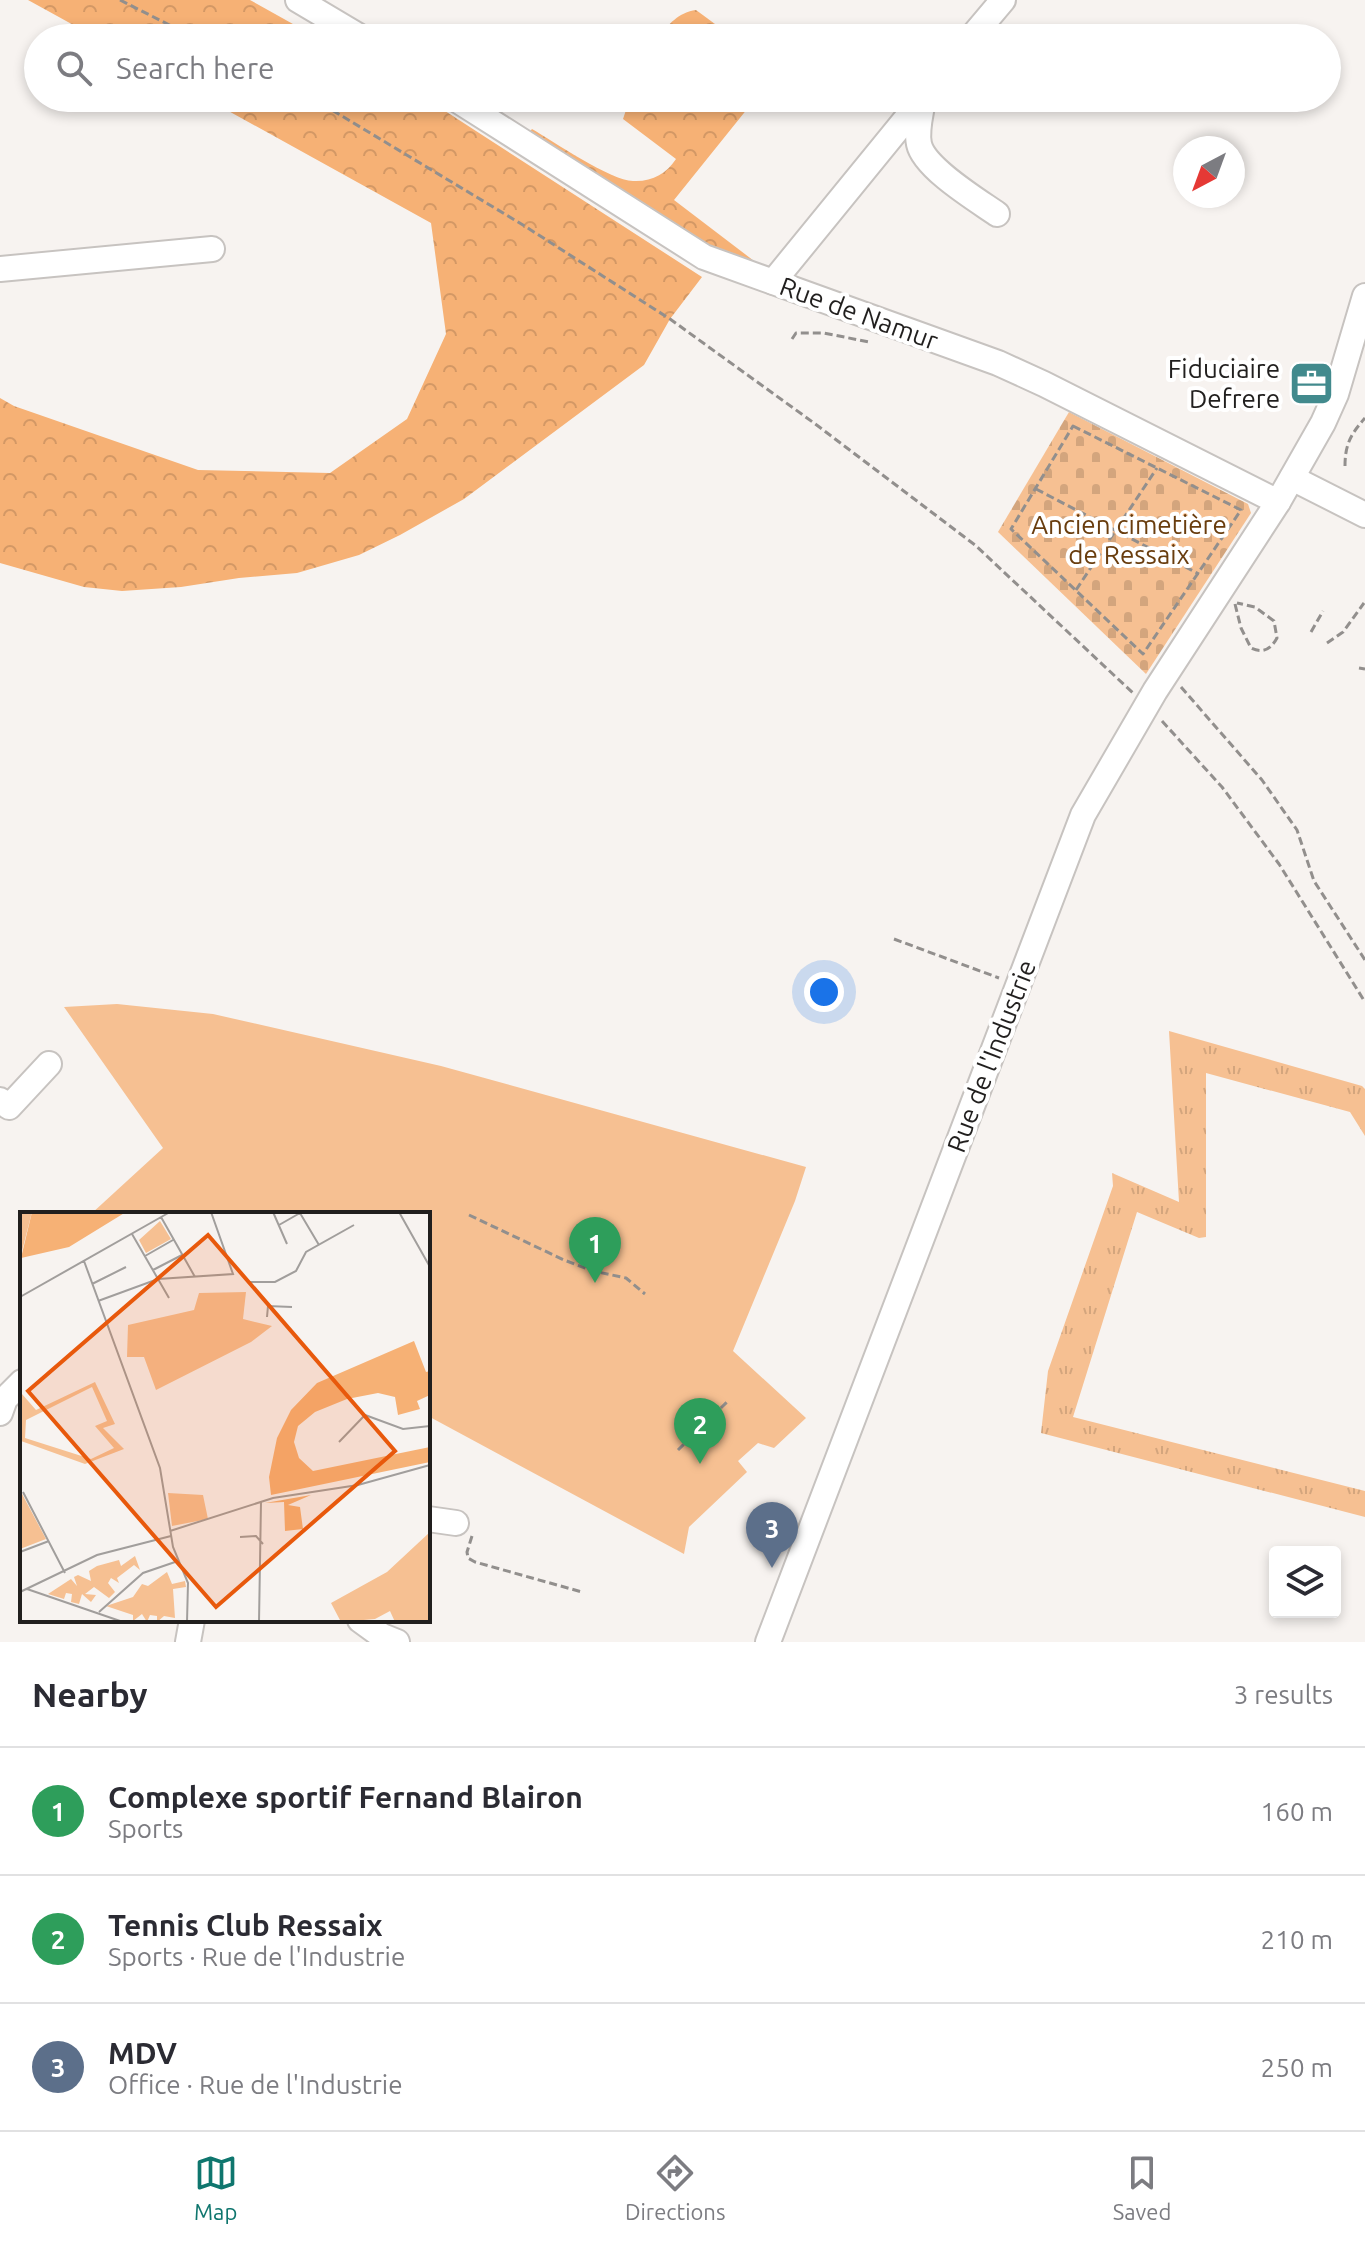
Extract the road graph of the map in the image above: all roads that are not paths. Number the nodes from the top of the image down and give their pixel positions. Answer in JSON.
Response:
{"nodes":[{"id":1,"x":298,"y":0,"type":"edge"},
{"id":2,"x":1003,"y":0,"type":"edge"},
{"id":3,"x":338,"y":24,"type":"edge"},
{"id":4,"x":983,"y":24,"type":"edge"},
{"id":5,"x":476,"y":112,"type":"edge"},
{"id":6,"x":912,"y":112,"type":"edge"},
{"id":7,"x":922,"y":112,"type":"edge"},
{"id":8,"x":997,"y":214,"type":"dead end"},
{"id":9,"x":212,"y":249,"type":"dead end"},
{"id":10,"x":0,"y":269,"type":"edge"},
{"id":11,"x":773,"y":282,"type":"junction"},
{"id":12,"x":1365,"y":296,"type":"edge"},
{"id":13,"x":1359,"y":342,"type":"edge"},
{"id":14,"x":1292,"y":478,"type":"junction"},
{"id":15,"x":1278,"y":502,"type":"junction"},
{"id":16,"x":1365,"y":515,"type":"edge"},
{"id":17,"x":49,"y":1064,"type":"dead end"},
{"id":18,"x":0,"y":1100,"type":"edge"},
{"id":19,"x":430,"y":1519,"type":"edge"},
{"id":20,"x":456,"y":1523,"type":"road end"},
{"id":21,"x":192,"y":1622,"type":"edge"},
{"id":22,"x":363,"y":1622,"type":"edge"},
{"id":23,"x":386,"y":1635,"type":"edge"},
{"id":24,"x":188,"y":1642,"type":"edge"},
{"id":25,"x":768,"y":1642,"type":"edge"}],
"edges":[{"from":1,"to":3,"type":"street"},
{"from":2,"to":4,"type":"street"},
{"from":5,"to":11,"type":"street","name":"Rue de Namur"},
{"from":6,"to":11,"type":"street"},
{"from":7,"to":8,"type":"street"},
{"from":9,"to":10,"type":"street"},
{"from":11,"to":15,"type":"street","name":"Rue de Namur"},
{"from":12,"to":13,"type":"street","name":"Rue de l'Industrie"},
{"from":13,"to":14,"type":"street","name":"Rue de l'Industrie"},
{"from":14,"to":15,"type":"street","name":"Rue de l'Industrie"},
{"from":14,"to":16,"type":"street"},
{"from":15,"to":25,"type":"street","name":"Rue de l'Industrie"},
{"from":17,"to":18,"type":"street"},
{"from":19,"to":20,"type":"street"},
{"from":21,"to":24,"type":"street"},
{"from":22,"to":23,"type":"street"}]}
